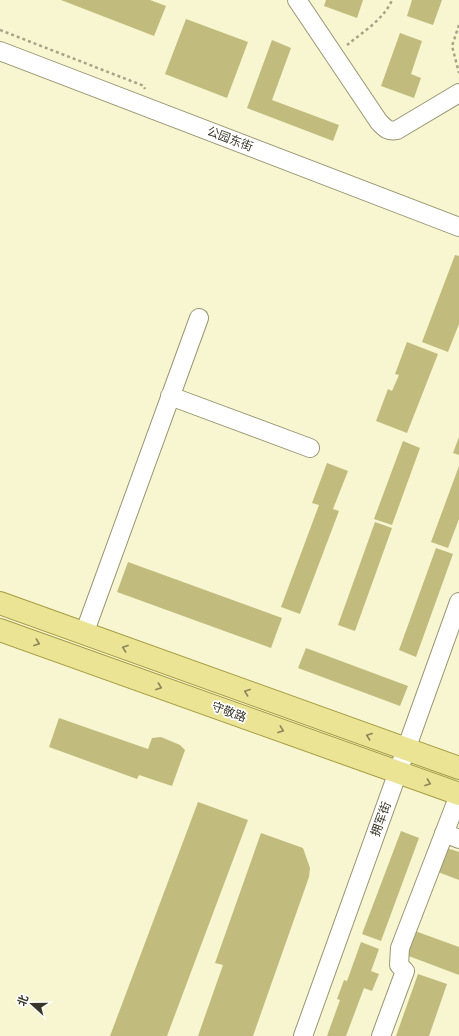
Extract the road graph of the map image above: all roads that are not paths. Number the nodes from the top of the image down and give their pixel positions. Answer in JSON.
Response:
{"nodes":[{"id":1,"x":297,"y":0,"type":"edge"},
{"id":2,"x":0,"y":51,"type":"edge"},
{"id":3,"x":459,"y":93,"type":"edge"},
{"id":4,"x":459,"y":227,"type":"edge"},
{"id":5,"x":199,"y":318,"type":"dead end"},
{"id":6,"x":170,"y":396,"type":"junction"},
{"id":7,"x":310,"y":448,"type":"dead end"},
{"id":8,"x":459,"y":602,"type":"edge"},
{"id":9,"x":0,"y":603,"type":"edge"},
{"id":10,"x":0,"y":630,"type":"edge"},
{"id":11,"x":84,"y":634,"type":"junction"},
{"id":12,"x":406,"y":749,"type":"junction"},
{"id":13,"x":459,"y":768,"type":"edge"},
{"id":14,"x":398,"y":772,"type":"junction"},
{"id":15,"x":459,"y":794,"type":"edge"},
{"id":16,"x":451,"y":836,"type":"edge"},
{"id":17,"x":303,"y":1036,"type":"edge"},
{"id":18,"x":381,"y":1036,"type":"edge"}],
"edges":[{"from":1,"to":3,"type":"street"},
{"from":2,"to":4,"type":"street","name":"公园东街"},
{"from":5,"to":6,"type":"street"},
{"from":6,"to":7,"type":"street"},
{"from":6,"to":11,"type":"street"},
{"from":8,"to":12,"type":"street","name":"拥军街"},
{"from":9,"to":11,"type":"main road","name":"守敬路"},
{"from":10,"to":14,"type":"main road","name":"守敬路","one_way":true},
{"from":12,"to":11,"type":"main road","name":"守敬路","one_way":true},
{"from":12,"to":13,"type":"main road","name":"守敬路"},
{"from":12,"to":14,"type":"street","name":"拥军街"},
{"from":14,"to":15,"type":"main road","name":"守敬路","one_way":true},
{"from":14,"to":17,"type":"street","name":"拥军街"},
{"from":15,"to":16,"type":"street"},
{"from":16,"to":18,"type":"street"}]}
